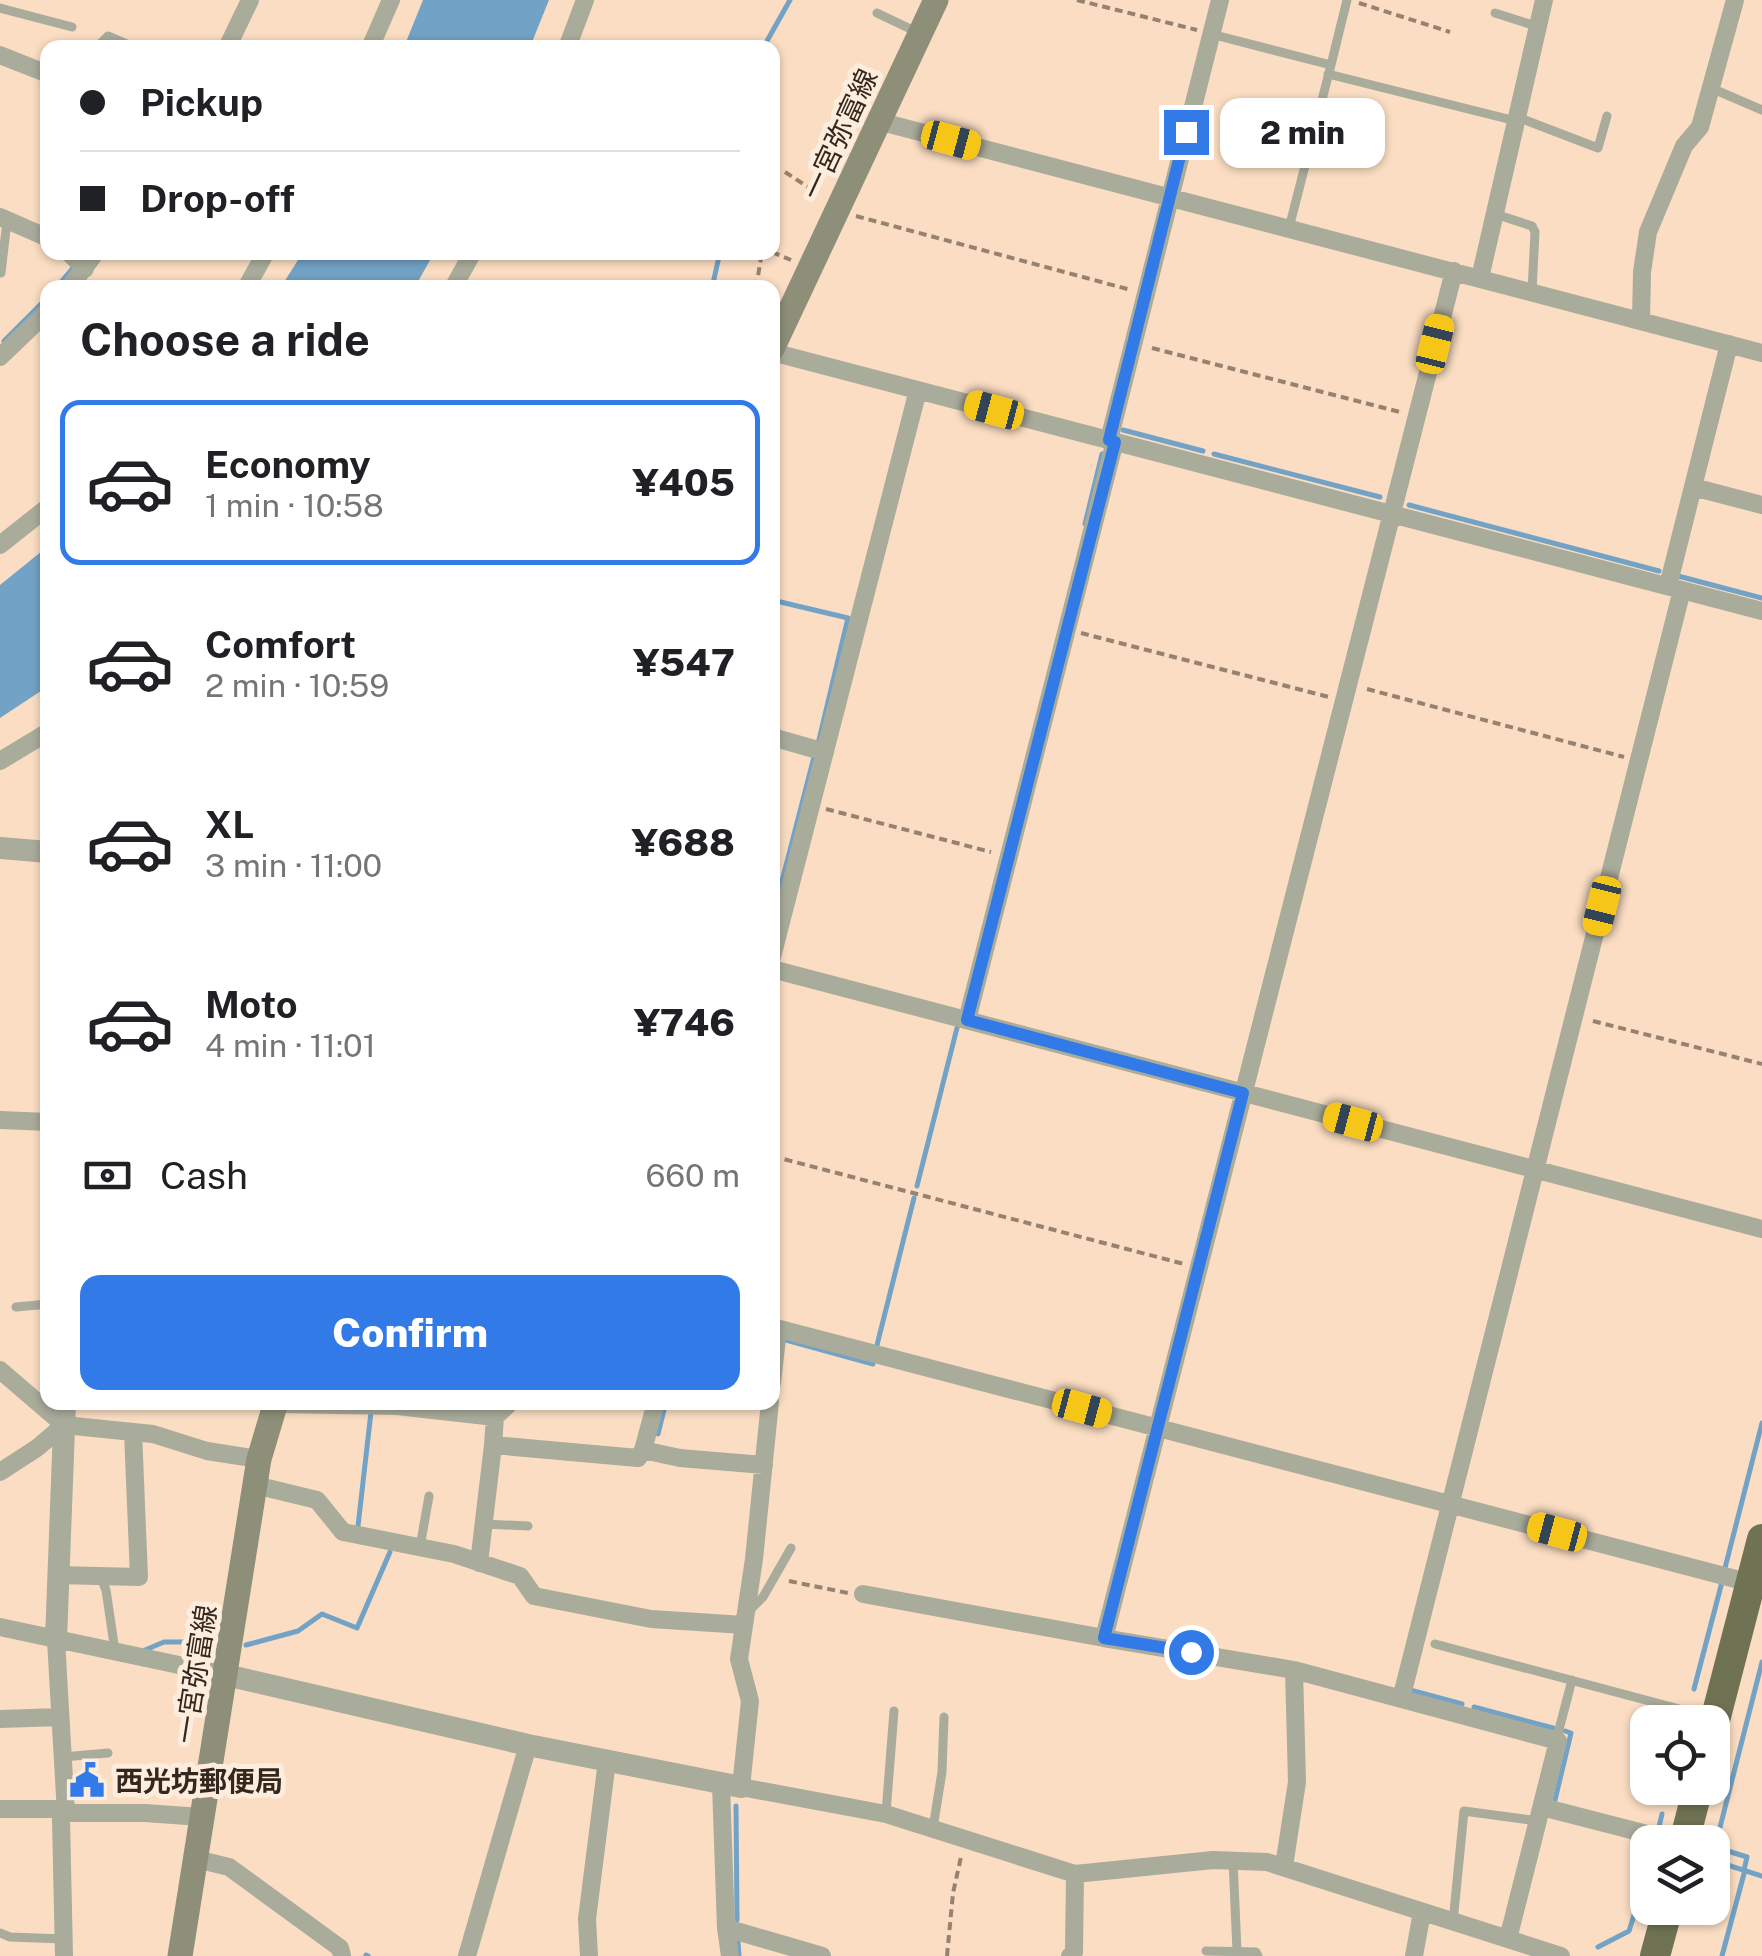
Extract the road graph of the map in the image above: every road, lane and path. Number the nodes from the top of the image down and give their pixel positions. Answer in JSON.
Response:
{"nodes":[{"id":1,"x":250,"y":0,"type":"edge"},
{"id":2,"x":390,"y":0,"type":"edge"},
{"id":3,"x":585,"y":0,"type":"edge"},
{"id":4,"x":936,"y":0,"type":"edge"},
{"id":5,"x":1076,"y":0,"type":"edge"},
{"id":6,"x":1220,"y":0,"type":"edge"},
{"id":7,"x":1348,"y":0,"type":"edge"},
{"id":8,"x":1544,"y":0,"type":"edge"},
{"id":9,"x":1735,"y":0,"type":"edge"},
{"id":10,"x":0,"y":8,"type":"edge"},
{"id":11,"x":876,"y":13,"type":"dead end"},
{"id":12,"x":1494,"y":13,"type":"dead end"},
{"id":13,"x":1538,"y":27,"type":"junction"},
{"id":14,"x":72,"y":28,"type":"dead end"},
{"id":15,"x":1450,"y":32,"type":"dead end"},
{"id":16,"x":920,"y":34,"type":"junction"},
{"id":17,"x":1211,"y":34,"type":"junction"},
{"id":18,"x":231,"y":40,"type":"edge"},
{"id":19,"x":373,"y":40,"type":"edge"},
{"id":20,"x":570,"y":40,"type":"edge"},
{"id":21,"x":0,"y":55,"type":"edge"},
{"id":22,"x":1329,"y":70,"type":"junction"},
{"id":23,"x":40,"y":71,"type":"edge"},
{"id":24,"x":1711,"y":88,"type":"junction"},
{"id":25,"x":1762,"y":110,"type":"edge"},
{"id":26,"x":1607,"y":116,"type":"dead end"},
{"id":27,"x":1517,"y":119,"type":"junction"},
{"id":28,"x":878,"y":122,"type":"junction"},
{"id":29,"x":780,"y":172,"type":"edge"},
{"id":30,"x":814,"y":191,"type":"dead end"},
{"id":31,"x":1170,"y":197,"type":"junction"},
{"id":32,"x":836,"y":211,"type":"junction"},
{"id":33,"x":1493,"y":213,"type":"junction"},
{"id":34,"x":4,"y":218,"type":"edge"},
{"id":35,"x":1289,"y":228,"type":"junction"},
{"id":36,"x":40,"y":234,"type":"edge"},
{"id":37,"x":1454,"y":271,"type":"junction"},
{"id":38,"x":1,"y":272,"type":"edge"},
{"id":39,"x":1480,"y":278,"type":"junction"},
{"id":40,"x":1532,"y":291,"type":"junction"},
{"id":41,"x":1146,"y":294,"type":"junction"},
{"id":42,"x":40,"y":319,"type":"edge"},
{"id":43,"x":1641,"y":320,"type":"junction"},
{"id":44,"x":780,"y":333,"type":"edge"},
{"id":45,"x":1133,"y":343,"type":"junction"},
{"id":46,"x":1730,"y":344,"type":"junction"},
{"id":47,"x":780,"y":352,"type":"edge"},
{"id":48,"x":1762,"y":353,"type":"edge"},
{"id":49,"x":0,"y":357,"type":"edge"},
{"id":50,"x":918,"y":390,"type":"junction"},
{"id":51,"x":1416,"y":416,"type":"junction"},
{"id":52,"x":1112,"y":440,"type":"junction"},
{"id":53,"x":1693,"y":488,"type":"junction"},
{"id":54,"x":1762,"y":505,"type":"edge"},
{"id":55,"x":40,"y":513,"type":"edge"},
{"id":56,"x":1392,"y":514,"type":"junction"},
{"id":57,"x":0,"y":546,"type":"edge"},
{"id":58,"x":1675,"y":588,"type":"junction"},
{"id":59,"x":1762,"y":611,"type":"edge"},
{"id":60,"x":1067,"y":629,"type":"junction"},
{"id":61,"x":1346,"y":693,"type":"junction"},
{"id":62,"x":40,"y":737,"type":"edge"},
{"id":63,"x":780,"y":738,"type":"edge"},
{"id":64,"x":825,"y":752,"type":"junction"},
{"id":65,"x":0,"y":761,"type":"edge"},
{"id":66,"x":1638,"y":761,"type":"junction"},
{"id":67,"x":811,"y":806,"type":"junction"},
{"id":68,"x":0,"y":848,"type":"edge"},
{"id":69,"x":40,"y":851,"type":"edge"},
{"id":70,"x":1009,"y":856,"type":"junction"},
{"id":71,"x":780,"y":926,"type":"edge"},
{"id":72,"x":780,"y":971,"type":"edge"},
{"id":73,"x":1574,"y":1016,"type":"junction"},
{"id":74,"x":967,"y":1020,"type":"junction"},
{"id":75,"x":1762,"y":1064,"type":"edge"},
{"id":76,"x":1243,"y":1093,"type":"junction"},
{"id":77,"x":0,"y":1120,"type":"edge"},
{"id":78,"x":40,"y":1122,"type":"edge"},
{"id":79,"x":780,"y":1158,"type":"edge"},
{"id":80,"x":1535,"y":1170,"type":"junction"},
{"id":81,"x":1762,"y":1229,"type":"edge"},
{"id":82,"x":1198,"y":1268,"type":"junction"},
{"id":83,"x":40,"y":1305,"type":"edge"},
{"id":84,"x":16,"y":1307,"type":"dead end"},
{"id":85,"x":780,"y":1329,"type":"edge"},
{"id":86,"x":0,"y":1370,"type":"edge"},
{"id":87,"x":40,"y":1398,"type":"edge"},
{"id":88,"x":274,"y":1410,"type":"edge"},
{"id":89,"x":432,"y":1410,"type":"edge"},
{"id":90,"x":502,"y":1410,"type":"edge"},
{"id":91,"x":654,"y":1410,"type":"edge"},
{"id":92,"x":769,"y":1410,"type":"edge"},
{"id":93,"x":64,"y":1414,"type":"edge"},
{"id":94,"x":494,"y":1417,"type":"junction"},
{"id":95,"x":1158,"y":1427,"type":"junction"},
{"id":96,"x":134,"y":1432,"type":"junction"},
{"id":97,"x":493,"y":1445,"type":"junction"},
{"id":98,"x":643,"y":1450,"type":"junction"},
{"id":99,"x":259,"y":1458,"type":"junction"},
{"id":100,"x":764,"y":1465,"type":"junction"},
{"id":101,"x":0,"y":1472,"type":"edge"},
{"id":102,"x":255,"y":1485,"type":"junction"},
{"id":103,"x":430,"y":1496,"type":"dead end"},
{"id":104,"x":1450,"y":1504,"type":"junction"},
{"id":105,"x":484,"y":1524,"type":"junction"},
{"id":106,"x":528,"y":1526,"type":"dead end"},
{"id":107,"x":1762,"y":1538,"type":"edge"},
{"id":108,"x":420,"y":1547,"type":"junction"},
{"id":109,"x":791,"y":1548,"type":"dead end"},
{"id":110,"x":479,"y":1563,"type":"junction"},
{"id":111,"x":58,"y":1575,"type":"junction"},
{"id":112,"x":100,"y":1576,"type":"junction"},
{"id":113,"x":774,"y":1578,"type":"junction"},
{"id":114,"x":1750,"y":1583,"type":"junction"},
{"id":115,"x":863,"y":1594,"type":"joint"},
{"id":116,"x":745,"y":1620,"type":"junction"},
{"id":117,"x":0,"y":1626,"type":"edge"},
{"id":118,"x":1104,"y":1638,"type":"junction"},
{"id":119,"x":56,"y":1640,"type":"junction"},
{"id":120,"x":1435,"y":1644,"type":"dead end"},
{"id":121,"x":116,"y":1654,"type":"junction"},
{"id":122,"x":1294,"y":1670,"type":"junction"},
{"id":123,"x":226,"y":1675,"type":"junction"},
{"id":124,"x":1572,"y":1680,"type":"junction"},
{"id":125,"x":1401,"y":1699,"type":"junction"},
{"id":126,"x":1651,"y":1705,"type":"edge"},
{"id":127,"x":1719,"y":1705,"type":"edge"},
{"id":128,"x":894,"y":1712,"type":"dead end"},
{"id":129,"x":60,"y":1717,"type":"junction"},
{"id":130,"x":944,"y":1717,"type":"dead end"},
{"id":131,"x":0,"y":1719,"type":"edge"},
{"id":132,"x":1556,"y":1740,"type":"junction"},
{"id":133,"x":528,"y":1744,"type":"junction"},
{"id":134,"x":108,"y":1754,"type":"dead end"},
{"id":135,"x":62,"y":1757,"type":"junction"},
{"id":136,"x":606,"y":1761,"type":"junction"},
{"id":137,"x":731,"y":1786,"type":"junction"},
{"id":138,"x":0,"y":1809,"type":"edge"},
{"id":139,"x":65,"y":1811,"type":"junction"},
{"id":140,"x":886,"y":1814,"type":"junction"},
{"id":141,"x":1540,"y":1814,"type":"junction"},
{"id":142,"x":201,"y":1817,"type":"junction"},
{"id":143,"x":933,"y":1828,"type":"junction"},
{"id":144,"x":1630,"y":1832,"type":"edge"},
{"id":145,"x":965,"y":1838,"type":"junction"},
{"id":146,"x":196,"y":1860,"type":"junction"},
{"id":147,"x":1233,"y":1860,"type":"junction"},
{"id":148,"x":1284,"y":1866,"type":"junction"},
{"id":149,"x":1075,"y":1874,"type":"junction"},
{"id":150,"x":1422,"y":1912,"type":"junction"},
{"id":151,"x":1452,"y":1922,"type":"junction"},
{"id":152,"x":1664,"y":1925,"type":"edge"},
{"id":153,"x":726,"y":1928,"type":"junction"},
{"id":154,"x":0,"y":1933,"type":"edge"},
{"id":155,"x":1508,"y":1940,"type":"junction"},
{"id":156,"x":64,"y":1948,"type":"edge"},
{"id":157,"x":1206,"y":1951,"type":"dead end"},
{"id":158,"x":1237,"y":1952,"type":"junction"},
{"id":159,"x":1556,"y":1955,"type":"edge"},
{"id":160,"x":180,"y":1956,"type":"edge"},
{"id":161,"x":342,"y":1956,"type":"edge"},
{"id":162,"x":467,"y":1956,"type":"edge"},
{"id":163,"x":589,"y":1956,"type":"edge"},
{"id":164,"x":730,"y":1956,"type":"edge"},
{"id":165,"x":822,"y":1956,"type":"edge"},
{"id":166,"x":947,"y":1956,"type":"edge"},
{"id":167,"x":1070,"y":1956,"type":"edge"},
{"id":168,"x":1258,"y":1956,"type":"edge"},
{"id":169,"x":1414,"y":1956,"type":"edge"},
{"id":170,"x":1656,"y":1956,"type":"edge"}],
"edges":[{"from":1,"to":18,"type":"street"},
{"from":2,"to":19,"type":"street"},
{"from":3,"to":20,"type":"street"},
{"from":4,"to":16,"type":"main road","name":"一宮弥富線"},
{"from":5,"to":17,"type":"path"},
{"from":6,"to":17,"type":"street"},
{"from":7,"to":15,"type":"path"},
{"from":7,"to":22,"type":"lane"},
{"from":8,"to":13,"type":"street"},
{"from":9,"to":24,"type":"street"},
{"from":10,"to":14,"type":"lane"},
{"from":11,"to":16,"type":"lane"},
{"from":12,"to":13,"type":"lane"},
{"from":13,"to":27,"type":"street"},
{"from":16,"to":28,"type":"main road","name":"一宮弥富線"},
{"from":17,"to":22,"type":"lane"},
{"from":17,"to":31,"type":"street"},
{"from":21,"to":23,"type":"street"},
{"from":22,"to":27,"type":"lane"},
{"from":22,"to":35,"type":"lane"},
{"from":24,"to":25,"type":"lane"},
{"from":24,"to":43,"type":"street"},
{"from":26,"to":27,"type":"lane"},
{"from":27,"to":33,"type":"street"},
{"from":28,"to":31,"type":"street"},
{"from":28,"to":32,"type":"main road","name":"一宮弥富線"},
{"from":29,"to":30,"type":"path"},
{"from":31,"to":35,"type":"street"},
{"from":31,"to":41,"type":"street"},
{"from":32,"to":41,"type":"path"},
{"from":32,"to":44,"type":"main road","name":"一宮弥富線"},
{"from":33,"to":39,"type":"street"},
{"from":33,"to":40,"type":"lane"},
{"from":34,"to":36,"type":"street"},
{"from":34,"to":38,"type":"lane"},
{"from":35,"to":37,"type":"street"},
{"from":37,"to":39,"type":"street"},
{"from":37,"to":51,"type":"street"},
{"from":39,"to":40,"type":"street"},
{"from":40,"to":43,"type":"street"},
{"from":41,"to":45,"type":"street"},
{"from":42,"to":49,"type":"street"},
{"from":43,"to":46,"type":"street"},
{"from":45,"to":51,"type":"path"},
{"from":45,"to":52,"type":"street"},
{"from":46,"to":48,"type":"street"},
{"from":46,"to":53,"type":"street"},
{"from":47,"to":50,"type":"street"},
{"from":50,"to":52,"type":"street"},
{"from":50,"to":64,"type":"street"},
{"from":51,"to":56,"type":"street"},
{"from":52,"to":56,"type":"street"},
{"from":52,"to":60,"type":"street"},
{"from":53,"to":54,"type":"street"},
{"from":53,"to":58,"type":"street"},
{"from":55,"to":57,"type":"street"},
{"from":56,"to":58,"type":"street"},
{"from":56,"to":61,"type":"street"},
{"from":58,"to":59,"type":"street"},
{"from":58,"to":66,"type":"street"},
{"from":60,"to":61,"type":"path"},
{"from":60,"to":70,"type":"street"},
{"from":61,"to":66,"type":"path"},
{"from":61,"to":76,"type":"street"},
{"from":62,"to":65,"type":"street"},
{"from":63,"to":64,"type":"street"},
{"from":64,"to":67,"type":"street"},
{"from":66,"to":73,"type":"street"},
{"from":67,"to":70,"type":"path"},
{"from":67,"to":71,"type":"street"},
{"from":68,"to":69,"type":"street"},
{"from":70,"to":74,"type":"street"},
{"from":72,"to":74,"type":"street"},
{"from":73,"to":75,"type":"path"},
{"from":73,"to":80,"type":"street"},
{"from":74,"to":76,"type":"street"},
{"from":76,"to":80,"type":"street"},
{"from":76,"to":82,"type":"street"},
{"from":77,"to":78,"type":"street"},
{"from":79,"to":82,"type":"path"},
{"from":80,"to":81,"type":"street"},
{"from":80,"to":104,"type":"street"},
{"from":82,"to":95,"type":"street"},
{"from":83,"to":84,"type":"lane"},
{"from":85,"to":95,"type":"street"},
{"from":86,"to":87,"type":"street"},
{"from":88,"to":99,"type":"main road","name":"一宮弥富線"},
{"from":89,"to":94,"type":"street"},
{"from":90,"to":94,"type":"street"},
{"from":91,"to":98,"type":"street"},
{"from":92,"to":100,"type":"street"},
{"from":93,"to":96,"type":"street"},
{"from":93,"to":101,"type":"street"},
{"from":93,"to":111,"type":"street"},
{"from":94,"to":97,"type":"street"},
{"from":95,"to":104,"type":"street"},
{"from":95,"to":118,"type":"street"},
{"from":96,"to":99,"type":"street"},
{"from":96,"to":112,"type":"street"},
{"from":97,"to":98,"type":"street"},
{"from":97,"to":105,"type":"street"},
{"from":98,"to":100,"type":"street"},
{"from":99,"to":102,"type":"main road","name":"一宮弥富線"},
{"from":100,"to":116,"type":"street"},
{"from":102,"to":108,"type":"street"},
{"from":102,"to":123,"type":"main road","name":"一宮弥富線"},
{"from":103,"to":108,"type":"lane"},
{"from":104,"to":114,"type":"street"},
{"from":104,"to":125,"type":"street"},
{"from":105,"to":106,"type":"lane"},
{"from":105,"to":110,"type":"street"},
{"from":107,"to":114,"type":"highway"},
{"from":108,"to":110,"type":"street"},
{"from":109,"to":113,"type":"lane"},
{"from":110,"to":116,"type":"street"},
{"from":111,"to":112,"type":"street"},
{"from":111,"to":119,"type":"street"},
{"from":112,"to":121,"type":"lane"},
{"from":113,"to":115,"type":"path"},
{"from":113,"to":116,"type":"lane"},
{"from":114,"to":127,"type":"highway"},
{"from":115,"to":118,"type":"street"},
{"from":116,"to":137,"type":"street"},
{"from":117,"to":119,"type":"street"},
{"from":118,"to":122,"type":"street"},
{"from":119,"to":121,"type":"street"},
{"from":119,"to":129,"type":"street"},
{"from":120,"to":124,"type":"lane"},
{"from":121,"to":123,"type":"street"},
{"from":122,"to":125,"type":"street"},
{"from":122,"to":148,"type":"street"},
{"from":123,"to":133,"type":"street"},
{"from":123,"to":142,"type":"main road","name":"一宮弥富線"},
{"from":124,"to":126,"type":"lane"},
{"from":124,"to":132,"type":"lane"},
{"from":125,"to":132,"type":"street"},
{"from":128,"to":140,"type":"lane"},
{"from":129,"to":131,"type":"street"},
{"from":129,"to":135,"type":"street"},
{"from":130,"to":143,"type":"lane"},
{"from":132,"to":141,"type":"street"},
{"from":133,"to":136,"type":"street"},
{"from":133,"to":162,"type":"street"},
{"from":134,"to":135,"type":"lane"},
{"from":135,"to":139,"type":"street"},
{"from":136,"to":137,"type":"street"},
{"from":136,"to":163,"type":"street"},
{"from":137,"to":140,"type":"street"},
{"from":137,"to":153,"type":"street"},
{"from":138,"to":139,"type":"street"},
{"from":139,"to":142,"type":"street"},
{"from":139,"to":156,"type":"street"},
{"from":140,"to":143,"type":"street"},
{"from":141,"to":144,"type":"street"},
{"from":141,"to":151,"type":"lane"},
{"from":141,"to":155,"type":"street"},
{"from":142,"to":146,"type":"main road","name":"一宮弥富線"},
{"from":143,"to":145,"type":"street"},
{"from":145,"to":149,"type":"street"},
{"from":145,"to":166,"type":"path"},
{"from":146,"to":160,"type":"main road","name":"一宮弥富線"},
{"from":146,"to":161,"type":"street"},
{"from":147,"to":148,"type":"street"},
{"from":147,"to":149,"type":"street"},
{"from":147,"to":158,"type":"lane"},
{"from":148,"to":150,"type":"street"},
{"from":149,"to":167,"type":"street"},
{"from":150,"to":151,"type":"street"},
{"from":150,"to":169,"type":"street"},
{"from":151,"to":155,"type":"street"},
{"from":152,"to":170,"type":"highway"},
{"from":153,"to":164,"type":"street"},
{"from":153,"to":165,"type":"street"},
{"from":154,"to":156,"type":"lane"},
{"from":155,"to":159,"type":"street"},
{"from":157,"to":158,"type":"lane"},
{"from":158,"to":168,"type":"lane"}]}
